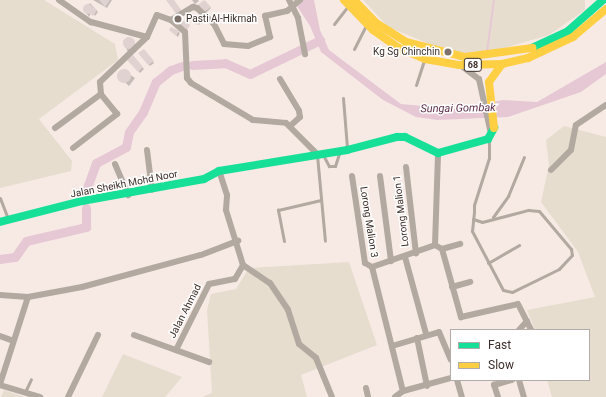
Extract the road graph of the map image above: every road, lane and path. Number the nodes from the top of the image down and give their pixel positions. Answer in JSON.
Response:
{"nodes":[{"id":1,"x":59,"y":0,"type":"edge"},
{"id":2,"x":289,"y":0,"type":"edge"},
{"id":3,"x":300,"y":0,"type":"edge"},
{"id":4,"x":603,"y":0,"type":"edge"},
{"id":5,"x":349,"y":2,"type":"edge"},
{"id":6,"x":294,"y":6,"type":"junction"},
{"id":7,"x":606,"y":9,"type":"edge"},
{"id":8,"x":171,"y":20,"type":"junction"},
{"id":9,"x":334,"y":24,"type":"dead end"},
{"id":10,"x":366,"y":24,"type":"junction"},
{"id":11,"x":147,"y":37,"type":"junction"},
{"id":12,"x":354,"y":48,"type":"dead end"},
{"id":13,"x":304,"y":52,"type":"dead end"},
{"id":14,"x":425,"y":59,"type":"junction"},
{"id":15,"x":502,"y":64,"type":"junction"},
{"id":16,"x":459,"y":65,"type":"junction"},
{"id":17,"x":280,"y":80,"type":"dead end"},
{"id":18,"x":416,"y":85,"type":"dead end"},
{"id":19,"x":100,"y":94,"type":"junction"},
{"id":20,"x":487,"y":96,"type":"junction"},
{"id":21,"x":343,"y":98,"type":"dead end"},
{"id":22,"x":606,"y":105,"type":"edge"},
{"id":23,"x":290,"y":126,"type":"junction"},
{"id":24,"x":55,"y":128,"type":"dead end"},
{"id":25,"x":490,"y":132,"type":"junction"},
{"id":26,"x":73,"y":148,"type":"dead end"},
{"id":27,"x":147,"y":150,"type":"dead end"},
{"id":28,"x":343,"y":151,"type":"junction"},
{"id":29,"x":319,"y":153,"type":"junction"},
{"id":30,"x":438,"y":153,"type":"junction"},
{"id":31,"x":524,"y":156,"type":"dead end"},
{"id":32,"x":115,"y":164,"type":"dead end"},
{"id":33,"x":406,"y":167,"type":"dead end"},
{"id":34,"x":551,"y":170,"type":"dead end"},
{"id":35,"x":219,"y":171,"type":"junction"},
{"id":36,"x":352,"y":176,"type":"dead end"},
{"id":37,"x":380,"y":176,"type":"dead end"},
{"id":38,"x":152,"y":190,"type":"junction"},
{"id":39,"x":128,"y":195,"type":"junction"},
{"id":40,"x":0,"y":198,"type":"edge"},
{"id":41,"x":321,"y":200,"type":"junction"},
{"id":42,"x":491,"y":218,"type":"junction"},
{"id":43,"x":473,"y":219,"type":"junction"},
{"id":44,"x":4,"y":221,"type":"edge"},
{"id":45,"x":325,"y":240,"type":"dead end"},
{"id":46,"x":238,"y":241,"type":"junction"},
{"id":47,"x":284,"y":241,"type":"dead end"},
{"id":48,"x":460,"y":244,"type":"dead end"},
{"id":49,"x":435,"y":245,"type":"junction"},
{"id":50,"x":519,"y":245,"type":"dead end"},
{"id":51,"x":442,"y":249,"type":"junction"},
{"id":52,"x":416,"y":253,"type":"junction"},
{"id":53,"x":405,"y":257,"type":"junction"},
{"id":54,"x":391,"y":261,"type":"junction"},
{"id":55,"x":488,"y":263,"type":"junction"},
{"id":56,"x":243,"y":265,"type":"junction"},
{"id":57,"x":372,"y":267,"type":"junction"},
{"id":58,"x":470,"y":282,"type":"dead end"},
{"id":59,"x":452,"y":287,"type":"junction"},
{"id":60,"x":0,"y":295,"type":"edge"},
{"id":61,"x":28,"y":297,"type":"junction"},
{"id":62,"x":527,"y":321,"type":"junction"},
{"id":63,"x":520,"y":329,"type":"edge"},
{"id":64,"x":531,"y":329,"type":"edge"},
{"id":65,"x":426,"y":334,"type":"junction"},
{"id":66,"x":98,"y":335,"type":"dead end"},
{"id":67,"x":0,"y":336,"type":"edge"},
{"id":68,"x":134,"y":336,"type":"dead end"},
{"id":69,"x":417,"y":338,"type":"junction"},
{"id":70,"x":11,"y":340,"type":"junction"},
{"id":71,"x":392,"y":346,"type":"junction"},
{"id":72,"x":176,"y":350,"type":"junction"},
{"id":73,"x":450,"y":357,"type":"edge"},
{"id":74,"x":209,"y":362,"type":"dead end"},
{"id":75,"x":450,"y":378,"type":"edge"},
{"id":76,"x":31,"y":379,"type":"dead end"},
{"id":77,"x":457,"y":381,"type":"edge"},
{"id":78,"x":508,"y":381,"type":"edge"},
{"id":79,"x":518,"y":381,"type":"edge"},
{"id":80,"x":0,"y":384,"type":"edge"},
{"id":81,"x":427,"y":386,"type":"junction"},
{"id":82,"x":366,"y":388,"type":"dead end"},
{"id":83,"x":419,"y":389,"type":"junction"},
{"id":84,"x":403,"y":391,"type":"junction"},
{"id":85,"x":26,"y":392,"type":"junction"},
{"id":86,"x":40,"y":397,"type":"edge"},
{"id":87,"x":68,"y":397,"type":"edge"},
{"id":88,"x":332,"y":397,"type":"edge"},
{"id":89,"x":368,"y":397,"type":"edge"},
{"id":90,"x":395,"y":397,"type":"edge"},
{"id":91,"x":420,"y":397,"type":"edge"},
{"id":92,"x":462,"y":397,"type":"edge"},
{"id":93,"x":498,"y":397,"type":"edge"},
{"id":94,"x":524,"y":397,"type":"edge"}],
"edges":[{"from":1,"to":11,"type":"street"},
{"from":2,"to":6,"type":"street"},
{"from":3,"to":6,"type":"street"},
{"from":4,"to":5,"type":"main road","number":"68"},
{"from":5,"to":9,"type":"lane"},
{"from":5,"to":10,"type":"main road","number":"68"},
{"from":6,"to":8,"type":"street"},
{"from":6,"to":13,"type":"street"},
{"from":7,"to":15,"type":"main road","number":"68"},
{"from":8,"to":11,"type":"street"},
{"from":8,"to":23,"type":"street"},
{"from":10,"to":12,"type":"lane"},
{"from":10,"to":14,"type":"main road","number":"68"},
{"from":11,"to":19,"type":"street"},
{"from":14,"to":16,"type":"main road","number":"68"},
{"from":14,"to":18,"type":"lane"},
{"from":15,"to":16,"type":"main road","number":"68"},
{"from":15,"to":20,"type":"main road"},
{"from":16,"to":20,"type":"street"},
{"from":17,"to":23,"type":"street"},
{"from":19,"to":24,"type":"street"},
{"from":19,"to":26,"type":"street"},
{"from":20,"to":25,"type":"main road"},
{"from":21,"to":28,"type":"lane"},
{"from":22,"to":34,"type":"street"},
{"from":23,"to":29,"type":"street"},
{"from":25,"to":30,"type":"main road"},
{"from":25,"to":43,"type":"lane"},
{"from":27,"to":38,"type":"street"},
{"from":28,"to":29,"type":"main road","name":"Jalan Sheikh Mohd Noor"},
{"from":28,"to":29,"type":"lane"},
{"from":28,"to":30,"type":"main road","name":"Jalan Sheikh Mohd Noor"},
{"from":29,"to":35,"type":"main road","name":"Jalan Sheikh Mohd Noor"},
{"from":29,"to":41,"type":"lane"},
{"from":30,"to":49,"type":"street"},
{"from":31,"to":42,"type":"lane"},
{"from":32,"to":39,"type":"street"},
{"from":33,"to":52,"type":"street","name":"Lorong Malion 1"},
{"from":35,"to":38,"type":"main road","name":"Jalan Sheikh Mohd Noor"},
{"from":35,"to":46,"type":"street"},
{"from":36,"to":57,"type":"street","name":"Lorong Malion 3"},
{"from":37,"to":54,"type":"street"},
{"from":38,"to":39,"type":"main road","name":"Jalan Sheikh Mohd Noor"},
{"from":39,"to":44,"type":"main road","name":"Jalan Sheikh Mohd Noor"},
{"from":40,"to":44,"type":"lane"},
{"from":41,"to":45,"type":"lane"},
{"from":41,"to":47,"type":"lane"},
{"from":42,"to":43,"type":"lane"},
{"from":42,"to":55,"type":"lane"},
{"from":43,"to":55,"type":"lane"},
{"from":46,"to":56,"type":"street"},
{"from":46,"to":61,"type":"street"},
{"from":48,"to":51,"type":"street"},
{"from":49,"to":51,"type":"street"},
{"from":49,"to":52,"type":"street"},
{"from":50,"to":55,"type":"lane"},
{"from":51,"to":59,"type":"street"},
{"from":52,"to":53,"type":"street"},
{"from":53,"to":54,"type":"street"},
{"from":53,"to":65,"type":"street"},
{"from":54,"to":57,"type":"street"},
{"from":56,"to":72,"type":"street","name":"Jalan Ahmad"},
{"from":56,"to":88,"type":"street"},
{"from":57,"to":71,"type":"street"},
{"from":58,"to":59,"type":"street"},
{"from":59,"to":62,"type":"street"},
{"from":60,"to":61,"type":"street"},
{"from":61,"to":70,"type":"street"},
{"from":62,"to":63,"type":"street"},
{"from":62,"to":64,"type":"street"},
{"from":65,"to":69,"type":"street"},
{"from":65,"to":73,"type":"street"},
{"from":66,"to":87,"type":"street"},
{"from":67,"to":70,"type":"street"},
{"from":68,"to":72,"type":"street"},
{"from":69,"to":71,"type":"street"},
{"from":69,"to":81,"type":"street"},
{"from":70,"to":80,"type":"street"},
{"from":71,"to":84,"type":"street"},
{"from":72,"to":74,"type":"street"},
{"from":75,"to":81,"type":"street"},
{"from":76,"to":85,"type":"lane"},
{"from":77,"to":92,"type":"street"},
{"from":78,"to":93,"type":"street"},
{"from":79,"to":94,"type":"street"},
{"from":80,"to":85,"type":"street"},
{"from":81,"to":83,"type":"street"},
{"from":82,"to":89,"type":"street"},
{"from":83,"to":84,"type":"street"},
{"from":83,"to":91,"type":"street"},
{"from":84,"to":90,"type":"street"},
{"from":85,"to":86,"type":"street"}]}
